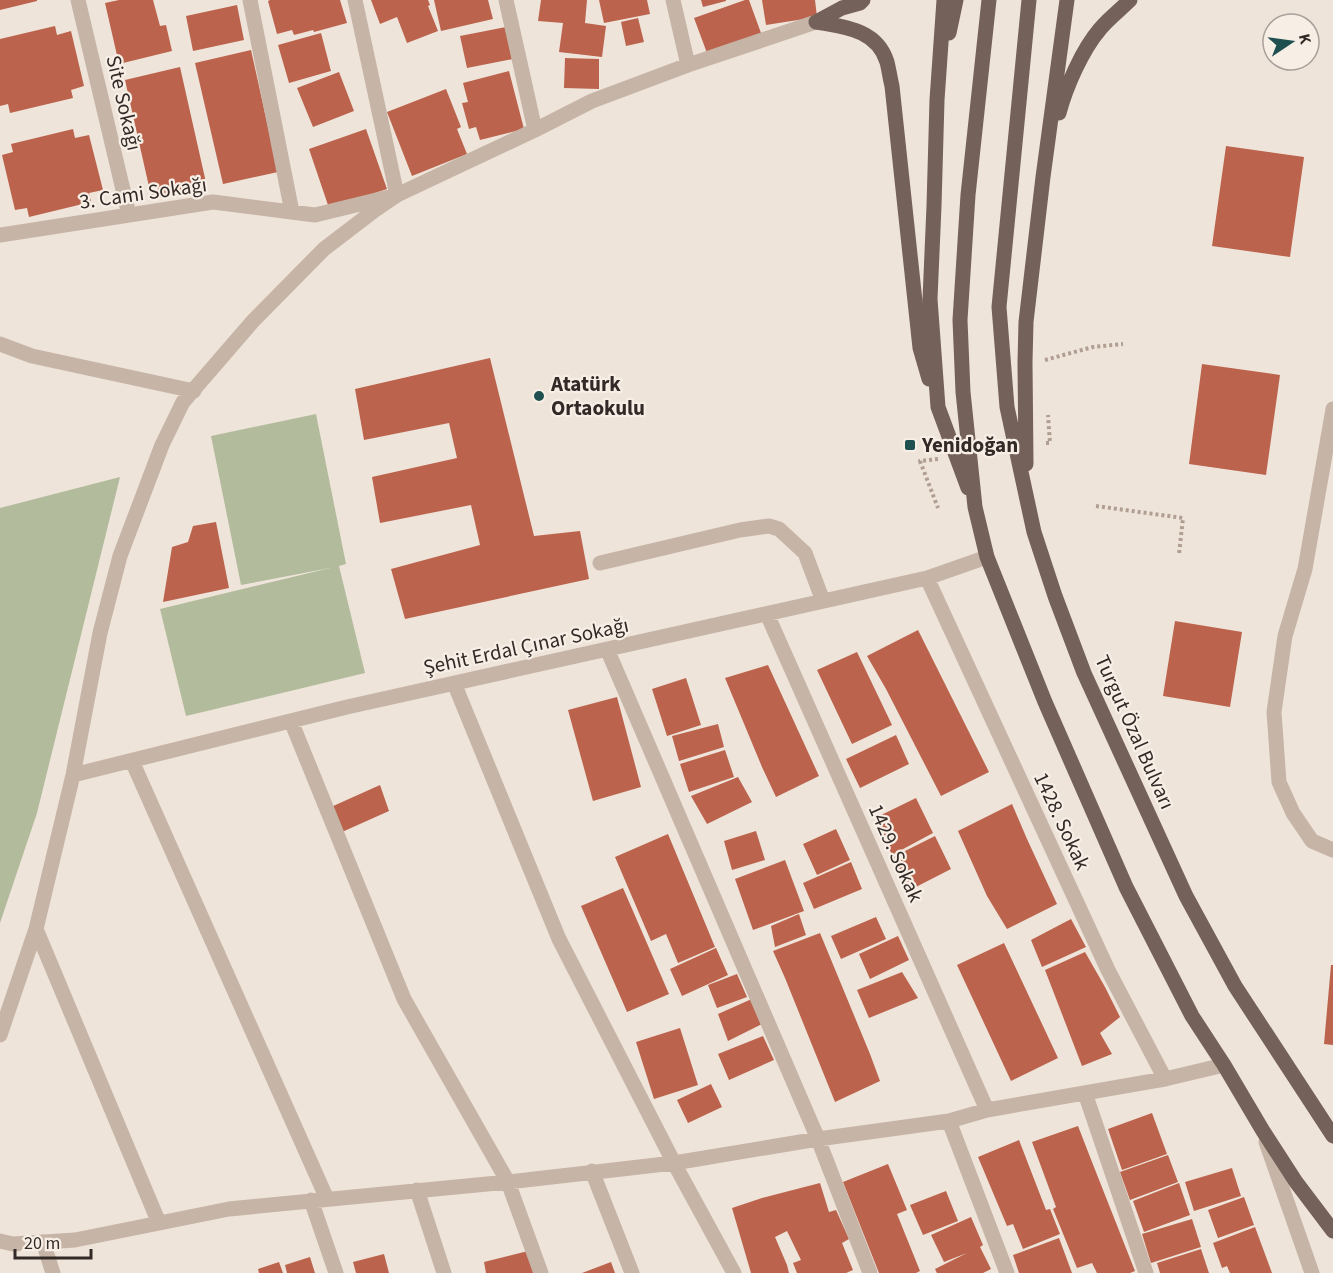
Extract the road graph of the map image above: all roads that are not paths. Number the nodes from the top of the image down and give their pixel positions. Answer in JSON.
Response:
{"nodes":[{"id":1,"x":78,"y":0,"type":"edge"},
{"id":2,"x":250,"y":0,"type":"edge"},
{"id":3,"x":355,"y":0,"type":"edge"},
{"id":4,"x":506,"y":0,"type":"edge"},
{"id":5,"x":673,"y":0,"type":"edge"},
{"id":6,"x":863,"y":0,"type":"edge"},
{"id":7,"x":935,"y":0,"type":"edge"},
{"id":8,"x":944,"y":0,"type":"edge"},
{"id":9,"x":956,"y":0,"type":"edge"},
{"id":10,"x":989,"y":0,"type":"edge"},
{"id":11,"x":1029,"y":0,"type":"edge"},
{"id":12,"x":1130,"y":0,"type":"edge"},
{"id":13,"x":1065,"y":4,"type":"edge"},
{"id":14,"x":816,"y":22,"type":"junction"},
{"id":15,"x":688,"y":65,"type":"junction"},
{"id":16,"x":939,"y":77,"type":"junction"},
{"id":17,"x":535,"y":130,"type":"junction"},
{"id":18,"x":1043,"y":177,"type":"junction"},
{"id":19,"x":397,"y":195,"type":"junction"},
{"id":20,"x":292,"y":212,"type":"junction"},
{"id":21,"x":129,"y":215,"type":"junction"},
{"id":22,"x":0,"y":235,"type":"edge"},
{"id":23,"x":0,"y":344,"type":"edge"},
{"id":24,"x":194,"y":391,"type":"junction"},
{"id":25,"x":938,"y":407,"type":"junction"},
{"id":26,"x":1333,"y":409,"type":"edge"},
{"id":27,"x":975,"y":507,"type":"junction"},
{"id":28,"x":1034,"y":532,"type":"junction"},
{"id":29,"x":987,"y":557,"type":"junction"},
{"id":30,"x":600,"y":563,"type":"dead end"},
{"id":31,"x":927,"y":578,"type":"junction"},
{"id":32,"x":823,"y":601,"type":"junction"},
{"id":33,"x":767,"y":614,"type":"junction"},
{"id":34,"x":607,"y":649,"type":"junction"},
{"id":35,"x":454,"y":683,"type":"junction"},
{"id":36,"x":291,"y":721,"type":"junction"},
{"id":37,"x":132,"y":760,"type":"junction"},
{"id":38,"x":73,"y":776,"type":"junction"},
{"id":39,"x":1333,"y":850,"type":"edge"},
{"id":40,"x":36,"y":928,"type":"junction"},
{"id":41,"x":0,"y":1035,"type":"edge"},
{"id":42,"x":1224,"y":1065,"type":"junction"},
{"id":43,"x":1165,"y":1079,"type":"junction"},
{"id":44,"x":1085,"y":1093,"type":"junction"},
{"id":45,"x":987,"y":1110,"type":"junction"},
{"id":46,"x":949,"y":1120,"type":"junction"},
{"id":47,"x":1263,"y":1131,"type":"junction"},
{"id":48,"x":1333,"y":1136,"type":"edge"},
{"id":49,"x":818,"y":1139,"type":"junction"},
{"id":50,"x":674,"y":1163,"type":"junction"},
{"id":51,"x":592,"y":1172,"type":"junction"},
{"id":52,"x":508,"y":1182,"type":"junction"},
{"id":53,"x":417,"y":1190,"type":"junction"},
{"id":54,"x":327,"y":1199,"type":"junction"},
{"id":55,"x":311,"y":1200,"type":"junction"},
{"id":56,"x":159,"y":1223,"type":"junction"},
{"id":57,"x":1333,"y":1231,"type":"edge"},
{"id":58,"x":0,"y":1241,"type":"edge"},
{"id":59,"x":43,"y":1242,"type":"junction"},
{"id":60,"x":53,"y":1273,"type":"edge"},
{"id":61,"x":336,"y":1273,"type":"edge"},
{"id":62,"x":444,"y":1273,"type":"edge"},
{"id":63,"x":542,"y":1273,"type":"edge"},
{"id":64,"x":632,"y":1273,"type":"edge"},
{"id":65,"x":735,"y":1273,"type":"edge"},
{"id":66,"x":870,"y":1273,"type":"edge"},
{"id":67,"x":1007,"y":1273,"type":"edge"},
{"id":68,"x":1146,"y":1273,"type":"edge"},
{"id":69,"x":1312,"y":1273,"type":"edge"}],
"edges":[{"from":1,"to":21,"type":"street","name":"Site Sokağı"},
{"from":2,"to":20,"type":"street"},
{"from":3,"to":19,"type":"street"},
{"from":4,"to":17,"type":"street"},
{"from":5,"to":15,"type":"street"},
{"from":6,"to":14,"type":"main road"},
{"from":7,"to":16,"type":"main road"},
{"from":8,"to":16,"type":"main road"},
{"from":9,"to":16,"type":"main road"},
{"from":10,"to":27,"type":"main road"},
{"from":11,"to":28,"type":"main road","name":"Turgut Özal Bulvarı"},
{"from":12,"to":18,"type":"main road"},
{"from":13,"to":18,"type":"main road"},
{"from":14,"to":15,"type":"street"},
{"from":14,"to":25,"type":"main road"},
{"from":15,"to":17,"type":"street"},
{"from":16,"to":25,"type":"main road"},
{"from":17,"to":19,"type":"street"},
{"from":18,"to":28,"type":"main road"},
{"from":19,"to":20,"type":"street","name":"3. Cami Sokağı"},
{"from":19,"to":24,"type":"street"},
{"from":20,"to":21,"type":"street","name":"3. Cami Sokağı"},
{"from":21,"to":22,"type":"street","name":"3. Cami Sokağı"},
{"from":23,"to":24,"type":"street"},
{"from":24,"to":38,"type":"street"},
{"from":25,"to":27,"type":"main road"},
{"from":26,"to":39,"type":"street"},
{"from":27,"to":29,"type":"main road"},
{"from":28,"to":48,"type":"main road","name":"Turgut Özal Bulvarı"},
{"from":29,"to":31,"type":"street","name":"Şehit Erdal Çınar Sokağı"},
{"from":29,"to":42,"type":"main road"},
{"from":30,"to":32,"type":"street"},
{"from":31,"to":32,"type":"street","name":"Şehit Erdal Çınar Sokağı"},
{"from":31,"to":43,"type":"street","name":"1428. Sokak"},
{"from":32,"to":33,"type":"street","name":"Şehit Erdal Çınar Sokağı"},
{"from":33,"to":34,"type":"street","name":"Şehit Erdal Çınar Sokağı"},
{"from":33,"to":45,"type":"street","name":"1429. Sokak"},
{"from":34,"to":35,"type":"street","name":"Şehit Erdal Çınar Sokağı"},
{"from":34,"to":49,"type":"street"},
{"from":35,"to":36,"type":"street","name":"Şehit Erdal Çınar Sokağı"},
{"from":35,"to":50,"type":"street"},
{"from":36,"to":37,"type":"street","name":"Şehit Erdal Çınar Sokağı"},
{"from":36,"to":52,"type":"street"},
{"from":37,"to":38,"type":"street","name":"Şehit Erdal Çınar Sokağı"},
{"from":37,"to":54,"type":"street"},
{"from":38,"to":40,"type":"street"},
{"from":40,"to":41,"type":"street"},
{"from":40,"to":56,"type":"street"},
{"from":42,"to":43,"type":"street"},
{"from":42,"to":47,"type":"main road"},
{"from":43,"to":44,"type":"street"},
{"from":44,"to":45,"type":"street"},
{"from":44,"to":68,"type":"street"},
{"from":45,"to":46,"type":"street"},
{"from":46,"to":49,"type":"street"},
{"from":46,"to":67,"type":"street"},
{"from":47,"to":57,"type":"main road"},
{"from":47,"to":69,"type":"street"},
{"from":49,"to":50,"type":"street"},
{"from":49,"to":66,"type":"street"},
{"from":50,"to":51,"type":"street"},
{"from":50,"to":65,"type":"street"},
{"from":51,"to":52,"type":"street"},
{"from":51,"to":64,"type":"street"},
{"from":52,"to":53,"type":"street"},
{"from":52,"to":63,"type":"street"},
{"from":53,"to":54,"type":"street"},
{"from":53,"to":62,"type":"street"},
{"from":54,"to":55,"type":"street"},
{"from":55,"to":56,"type":"street"},
{"from":55,"to":61,"type":"street"},
{"from":56,"to":59,"type":"street"},
{"from":58,"to":59,"type":"street"},
{"from":59,"to":60,"type":"street"}]}
